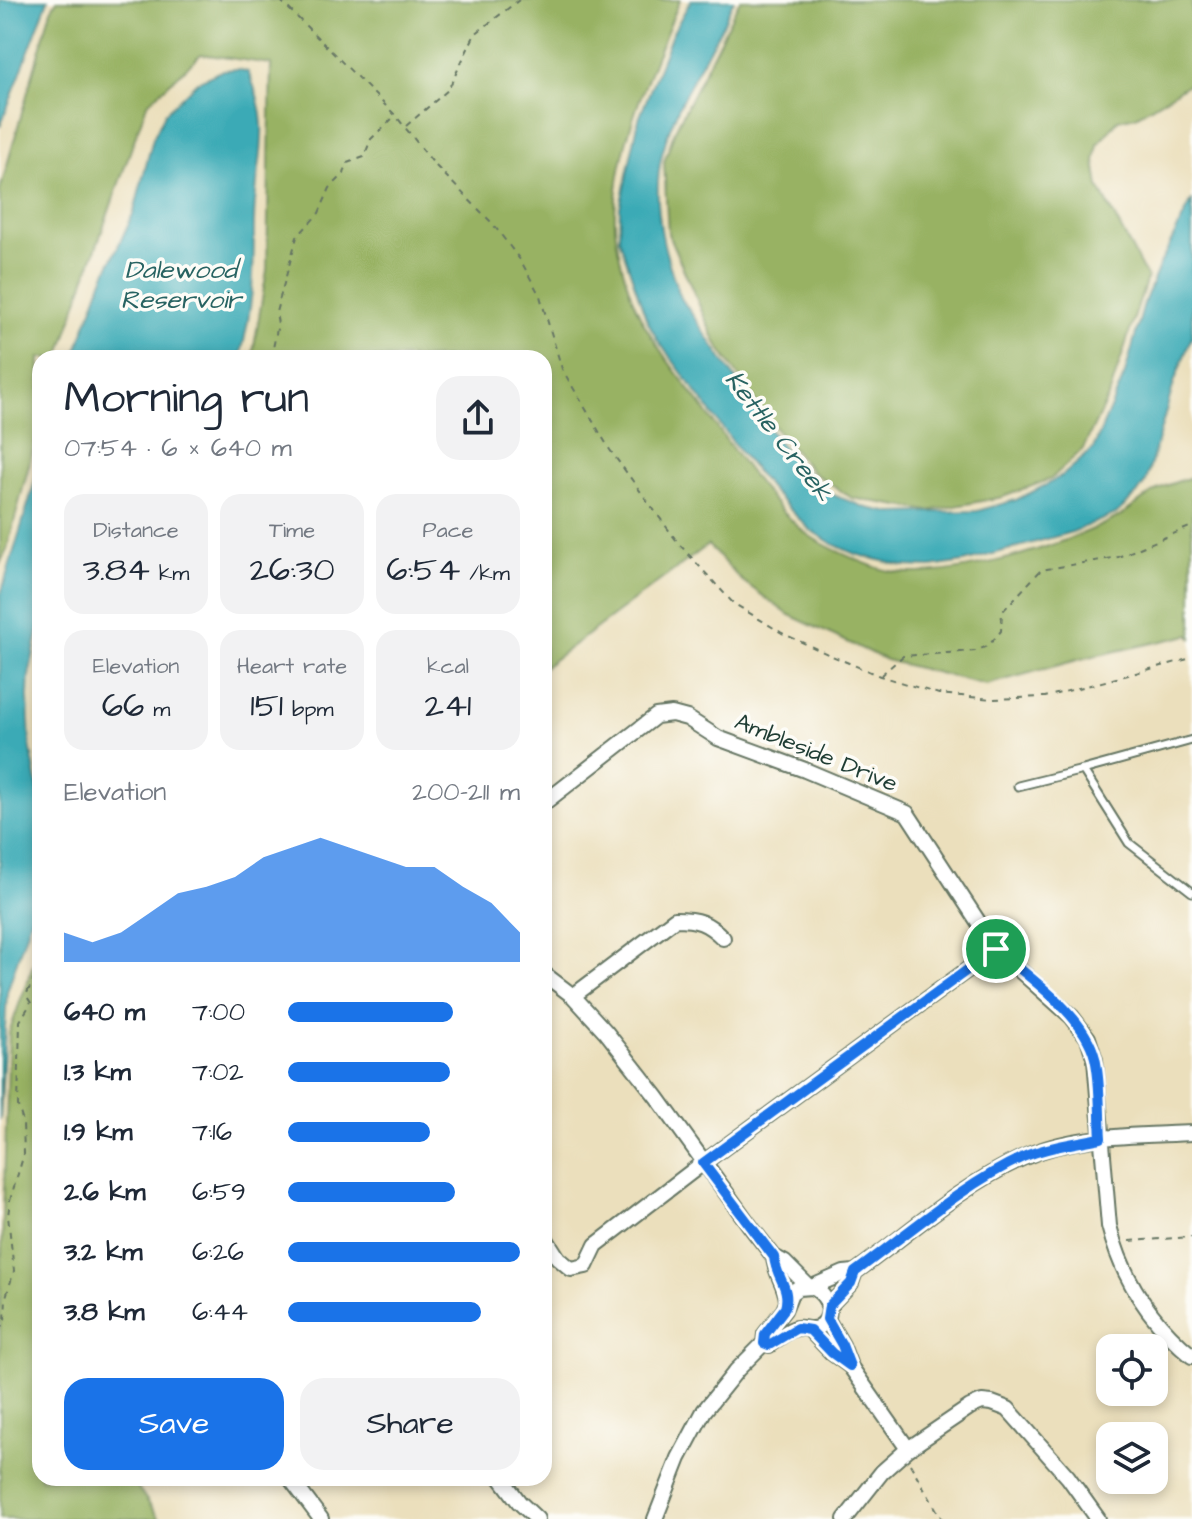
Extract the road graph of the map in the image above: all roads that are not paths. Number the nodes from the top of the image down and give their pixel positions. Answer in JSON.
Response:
{"nodes":[{"id":1,"x":1192,"y":740,"type":"edge"},
{"id":2,"x":1083,"y":770,"type":"junction"},
{"id":3,"x":1018,"y":786,"type":"dead end"},
{"id":4,"x":552,"y":797,"type":"edge"},
{"id":5,"x":1192,"y":892,"type":"edge"},
{"id":6,"x":723,"y":938,"type":"dead end"},
{"id":7,"x":996,"y":949,"type":"junction"},
{"id":8,"x":552,"y":980,"type":"edge"},
{"id":9,"x":573,"y":996,"type":"junction"},
{"id":10,"x":1192,"y":1133,"type":"edge"},
{"id":11,"x":1101,"y":1138,"type":"junction"},
{"id":12,"x":703,"y":1163,"type":"junction"},
{"id":13,"x":552,"y":1249,"type":"edge"},
{"id":14,"x":774,"y":1257,"type":"junction"},
{"id":15,"x":855,"y":1272,"type":"junction"},
{"id":16,"x":810,"y":1287,"type":"junction"},
{"id":17,"x":786,"y":1305,"type":"junction"},
{"id":18,"x":828,"y":1313,"type":"junction"},
{"id":19,"x":804,"y":1329,"type":"junction"},
{"id":20,"x":764,"y":1343,"type":"junction"},
{"id":21,"x":1192,"y":1356,"type":"edge"},
{"id":22,"x":850,"y":1366,"type":"junction"},
{"id":23,"x":909,"y":1456,"type":"junction"},
{"id":24,"x":296,"y":1486,"type":"edge"},
{"id":25,"x":507,"y":1486,"type":"edge"},
{"id":26,"x":321,"y":1519,"type":"edge"},
{"id":27,"x":537,"y":1519,"type":"edge"},
{"id":28,"x":655,"y":1519,"type":"edge"},
{"id":29,"x":845,"y":1519,"type":"edge"},
{"id":30,"x":1098,"y":1519,"type":"edge"}],
"edges":[{"from":1,"to":2,"type":"lane"},
{"from":2,"to":3,"type":"lane"},
{"from":2,"to":5,"type":"lane"},
{"from":4,"to":7,"type":"street","name":"Ambleside Drive"},
{"from":6,"to":9,"type":"street"},
{"from":7,"to":11,"type":"street","name":"Ambleside Drive"},
{"from":7,"to":12,"type":"street"},
{"from":8,"to":9,"type":"street"},
{"from":9,"to":12,"type":"street"},
{"from":10,"to":11,"type":"street"},
{"from":11,"to":15,"type":"street"},
{"from":11,"to":21,"type":"street","name":"Ambleside Drive"},
{"from":12,"to":13,"type":"street"},
{"from":12,"to":14,"type":"street"},
{"from":14,"to":16,"type":"street"},
{"from":14,"to":17,"type":"street"},
{"from":15,"to":16,"type":"street"},
{"from":15,"to":18,"type":"street"},
{"from":16,"to":17,"type":"street"},
{"from":16,"to":18,"type":"street"},
{"from":17,"to":19,"type":"street"},
{"from":17,"to":20,"type":"street"},
{"from":18,"to":19,"type":"street"},
{"from":18,"to":22,"type":"street"},
{"from":19,"to":20,"type":"street"},
{"from":19,"to":22,"type":"street"},
{"from":20,"to":28,"type":"street"},
{"from":22,"to":23,"type":"street"},
{"from":23,"to":29,"type":"street"},
{"from":23,"to":30,"type":"street"},
{"from":24,"to":26,"type":"street"},
{"from":25,"to":27,"type":"street"}]}
